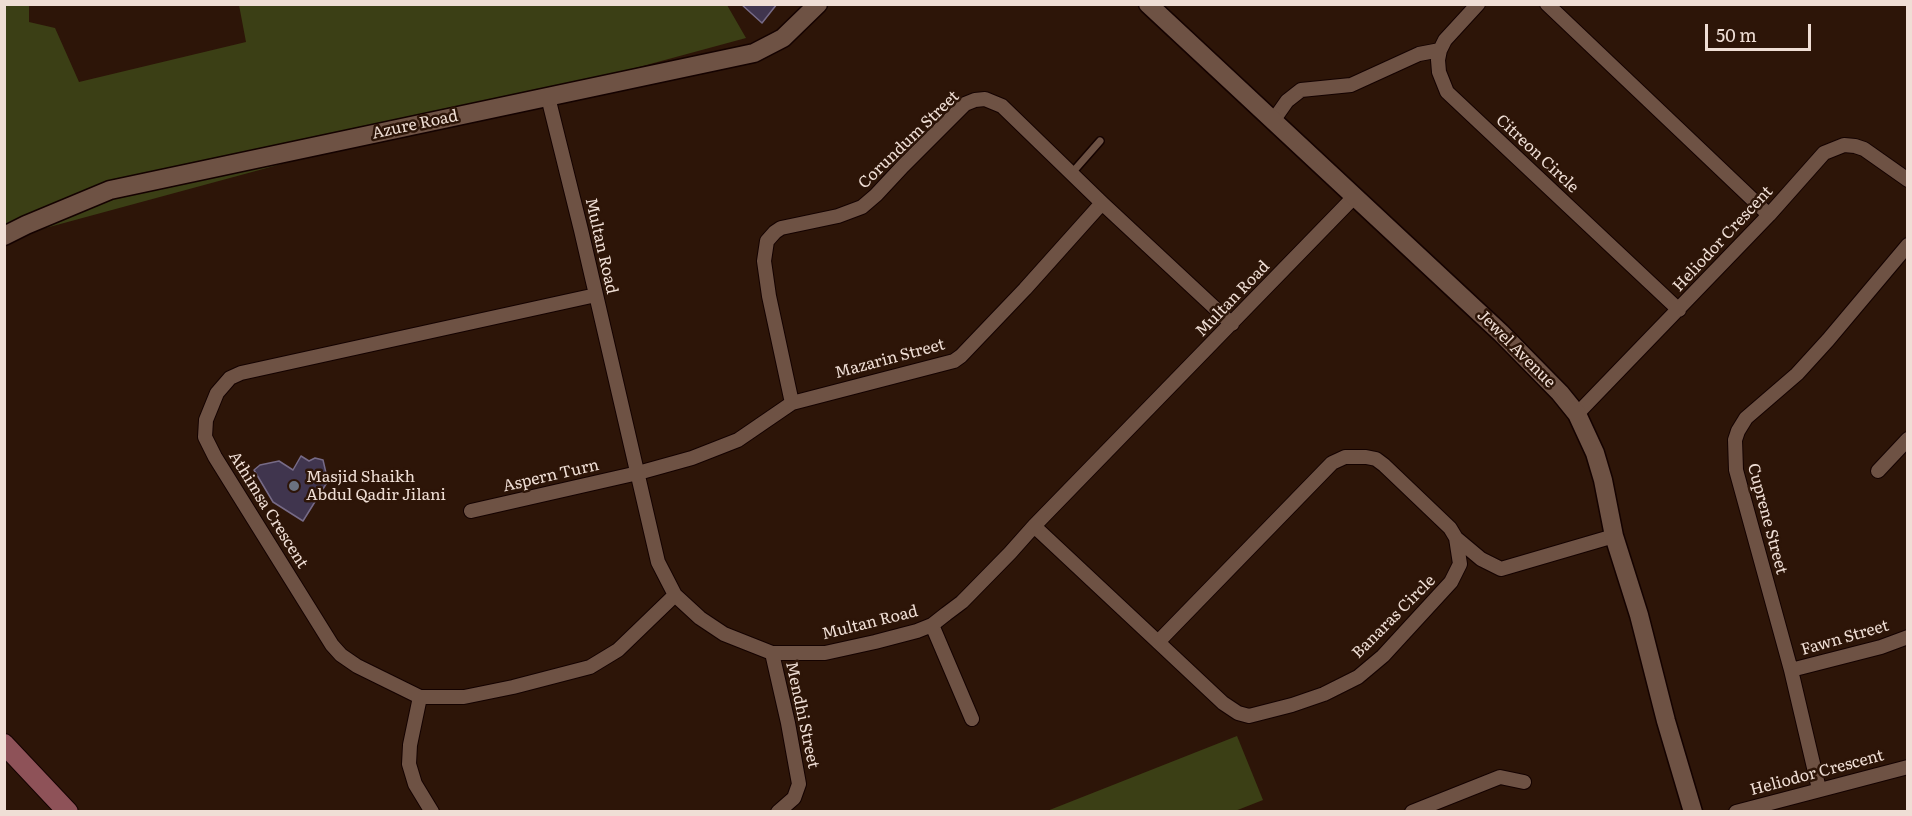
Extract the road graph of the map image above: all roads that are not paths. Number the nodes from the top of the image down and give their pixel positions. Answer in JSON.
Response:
{"nodes":[{"id":1,"x":818,"y":4,"type":"edge"},
{"id":2,"x":1148,"y":4,"type":"edge"},
{"id":3,"x":1478,"y":4,"type":"edge"},
{"id":4,"x":1547,"y":4,"type":"edge"},
{"id":5,"x":1440,"y":50,"type":"junction"},
{"id":6,"x":548,"y":97,"type":"junction"},
{"id":7,"x":1273,"y":121,"type":"junction"},
{"id":8,"x":1100,"y":141,"type":"dead end"},
{"id":9,"x":1071,"y":174,"type":"junction"},
{"id":10,"x":1908,"y":180,"type":"edge"},
{"id":11,"x":1354,"y":197,"type":"junction"},
{"id":12,"x":1102,"y":203,"type":"junction"},
{"id":13,"x":1769,"y":215,"type":"junction"},
{"id":14,"x":4,"y":236,"type":"edge"},
{"id":15,"x":1908,"y":245,"type":"edge"},
{"id":16,"x":596,"y":295,"type":"junction"},
{"id":17,"x":1679,"y":310,"type":"junction"},
{"id":18,"x":1232,"y":324,"type":"junction"},
{"id":19,"x":792,"y":403,"type":"junction"},
{"id":20,"x":1577,"y":414,"type":"junction"},
{"id":21,"x":1908,"y":440,"type":"edge"},
{"id":22,"x":1878,"y":471,"type":"dead end"},
{"id":23,"x":638,"y":473,"type":"junction"},
{"id":24,"x":471,"y":511,"type":"dead end"},
{"id":25,"x":1034,"y":526,"type":"junction"},
{"id":26,"x":1614,"y":536,"type":"junction"},
{"id":27,"x":1456,"y":538,"type":"junction"},
{"id":28,"x":675,"y":595,"type":"junction"},
{"id":29,"x":932,"y":625,"type":"junction"},
{"id":30,"x":1908,"y":637,"type":"edge"},
{"id":31,"x":1158,"y":642,"type":"junction"},
{"id":32,"x":772,"y":653,"type":"junction"},
{"id":33,"x":1791,"y":670,"type":"junction"},
{"id":34,"x":420,"y":696,"type":"junction"},
{"id":35,"x":972,"y":719,"type":"dead end"},
{"id":36,"x":4,"y":744,"type":"edge"},
{"id":37,"x":1908,"y":767,"type":"edge"},
{"id":38,"x":1524,"y":782,"type":"dead end"},
{"id":39,"x":1819,"y":789,"type":"junction"},
{"id":40,"x":68,"y":812,"type":"edge"},
{"id":41,"x":432,"y":812,"type":"edge"},
{"id":42,"x":778,"y":812,"type":"edge"},
{"id":43,"x":1412,"y":812,"type":"edge"},
{"id":44,"x":1693,"y":812,"type":"edge"},
{"id":45,"x":1736,"y":812,"type":"edge"}],
"edges":[{"from":1,"to":6,"type":"street","name":"Azure Road"},
{"from":2,"to":7,"type":"street","name":"Jewel Avenue"},
{"from":3,"to":5,"type":"street"},
{"from":4,"to":13,"type":"street"},
{"from":5,"to":7,"type":"street"},
{"from":5,"to":17,"type":"street","name":"Citreon Circle"},
{"from":6,"to":14,"type":"street","name":"Azure Road"},
{"from":6,"to":16,"type":"street","name":"Multan Road"},
{"from":7,"to":11,"type":"street","name":"Jewel Avenue"},
{"from":8,"to":9,"type":"lane"},
{"from":9,"to":12,"type":"street","name":"Corundum Street"},
{"from":9,"to":19,"type":"street","name":"Corundum Street"},
{"from":10,"to":13,"type":"street","name":"Heliodor Crescent"},
{"from":11,"to":18,"type":"street","name":"Multan Road"},
{"from":11,"to":20,"type":"street","name":"Jewel Avenue"},
{"from":12,"to":18,"type":"street","name":"Corundum Street"},
{"from":12,"to":19,"type":"street","name":"Mazarin Street"},
{"from":13,"to":17,"type":"street","name":"Heliodor Crescent"},
{"from":15,"to":33,"type":"street","name":"Cuprene Street"},
{"from":16,"to":23,"type":"street","name":"Multan Road"},
{"from":16,"to":34,"type":"street","name":"Athimsa Crescent"},
{"from":17,"to":20,"type":"street","name":"Heliodor Crescent"},
{"from":18,"to":25,"type":"street","name":"Multan Road"},
{"from":19,"to":23,"type":"street","name":"Mazarin Street"},
{"from":20,"to":26,"type":"street","name":"Jewel Avenue"},
{"from":21,"to":22,"type":"street"},
{"from":23,"to":24,"type":"street","name":"Aspern Turn"},
{"from":23,"to":28,"type":"street","name":"Multan Road"},
{"from":25,"to":29,"type":"street","name":"Multan Road"},
{"from":25,"to":31,"type":"street","name":"Banaras Circle"},
{"from":26,"to":27,"type":"street"},
{"from":26,"to":44,"type":"street","name":"Jewel Avenue"},
{"from":27,"to":31,"type":"street"},
{"from":27,"to":31,"type":"street","name":"Banaras Circle"},
{"from":28,"to":32,"type":"street","name":"Multan Road"},
{"from":28,"to":34,"type":"street","name":"Athimsa Crescent"},
{"from":29,"to":32,"type":"street","name":"Multan Road"},
{"from":29,"to":35,"type":"street"},
{"from":30,"to":33,"type":"street","name":"Fawn Street"},
{"from":32,"to":42,"type":"street","name":"Mendhi Street"},
{"from":33,"to":39,"type":"street","name":"Cuprene Street"},
{"from":34,"to":41,"type":"street"},
{"from":36,"to":40,"type":"main road"},
{"from":37,"to":39,"type":"street","name":"Heliodor Crescent"},
{"from":38,"to":43,"type":"street"},
{"from":39,"to":45,"type":"street","name":"Heliodor Crescent"}]}
